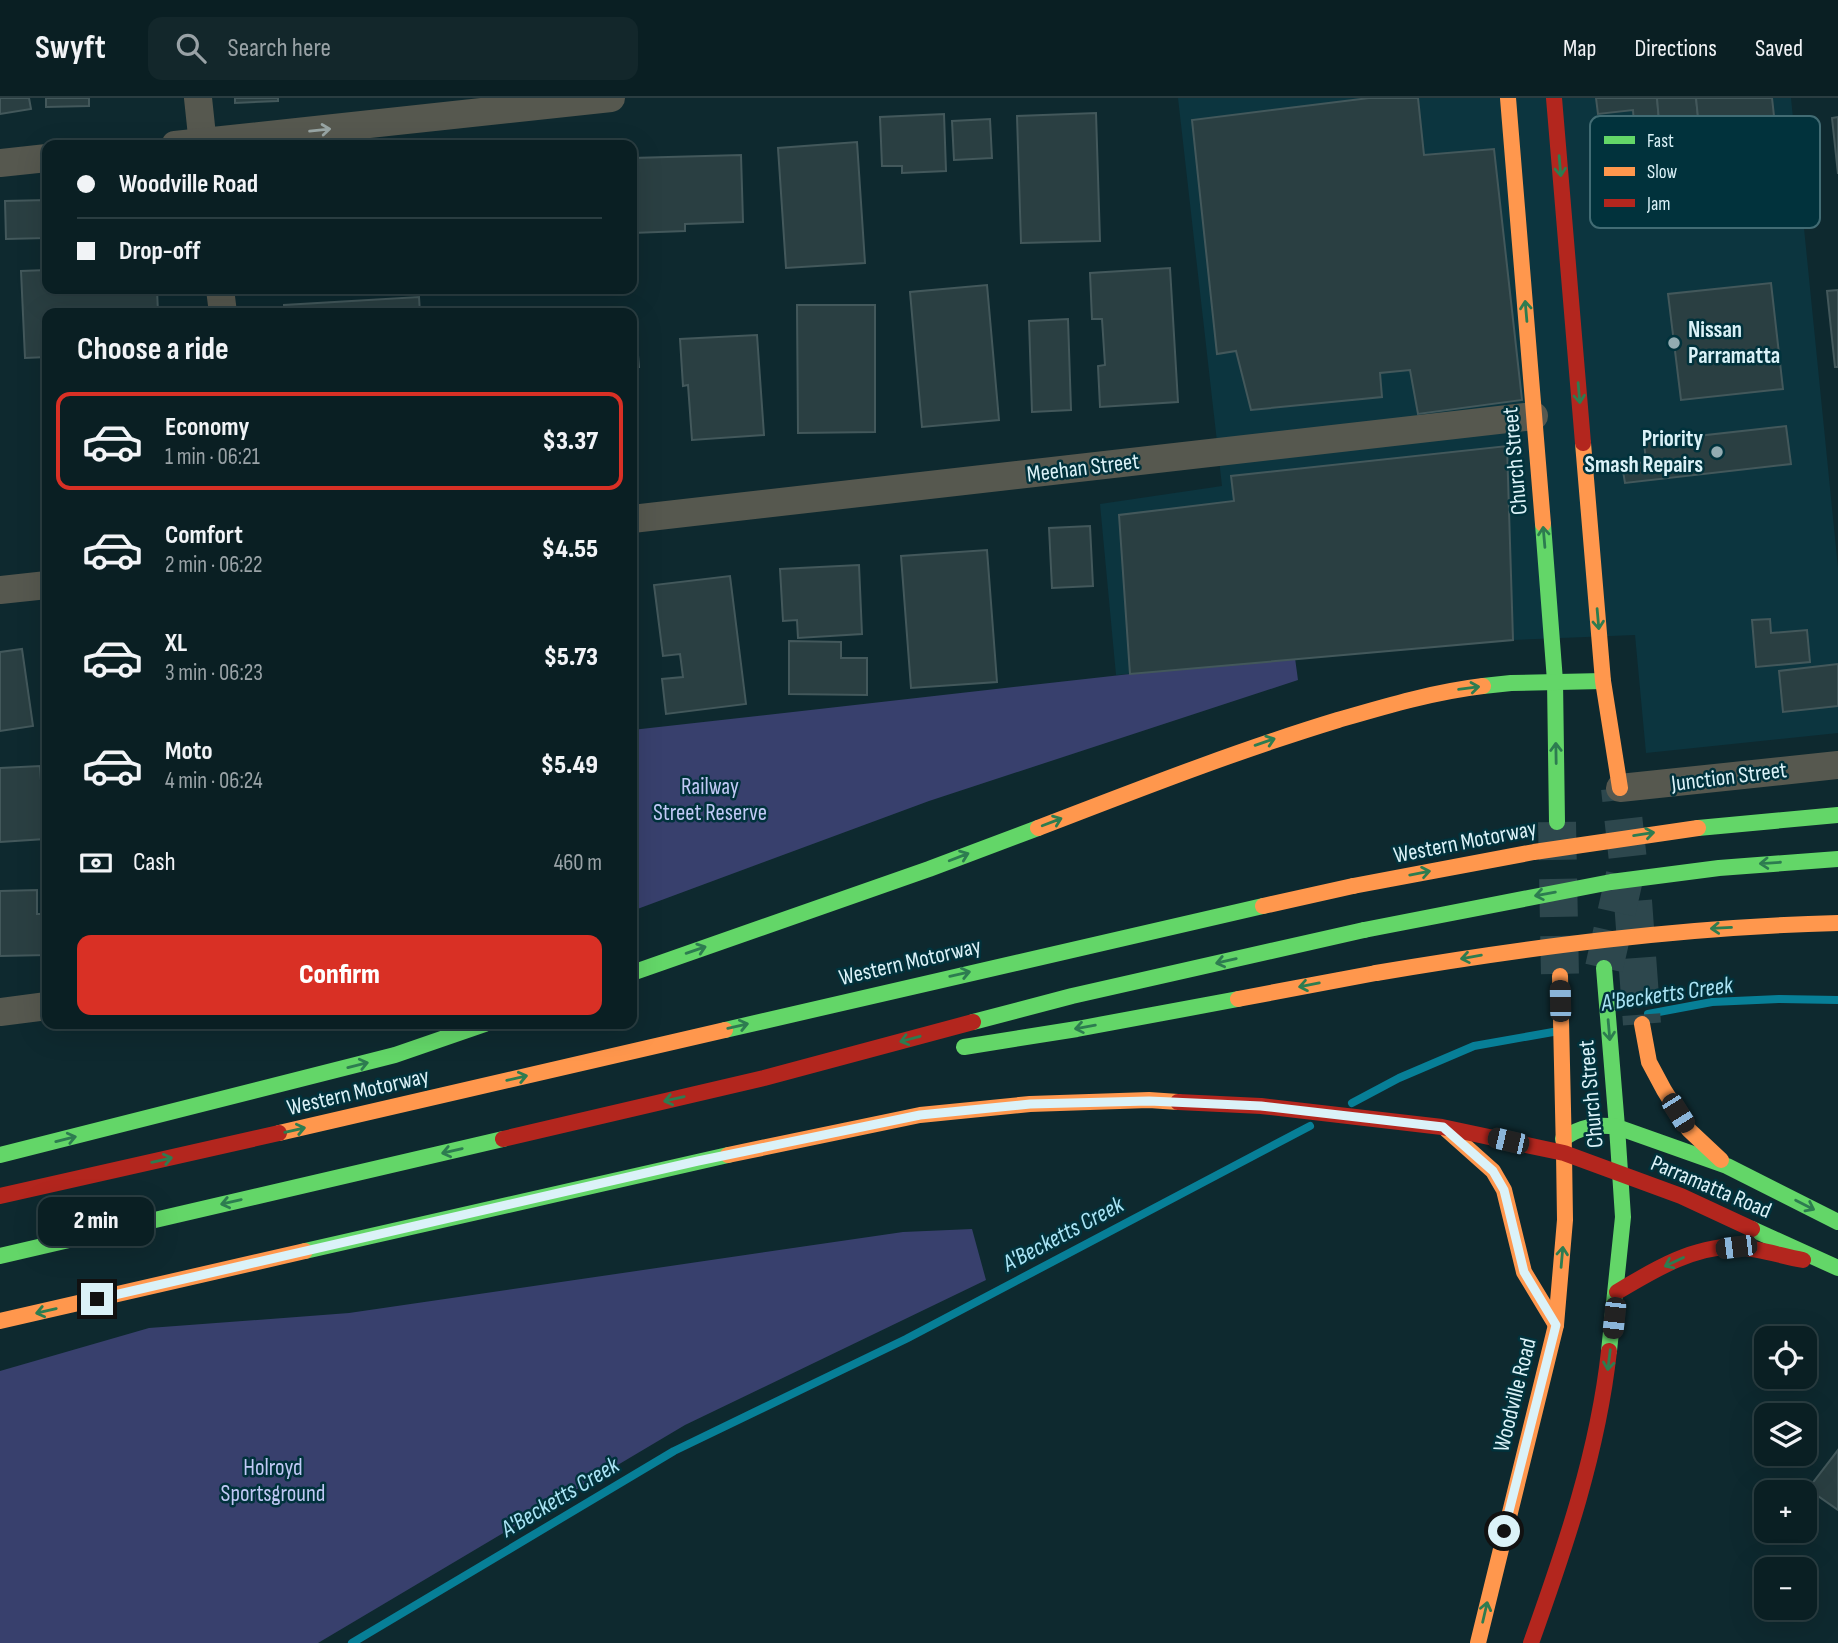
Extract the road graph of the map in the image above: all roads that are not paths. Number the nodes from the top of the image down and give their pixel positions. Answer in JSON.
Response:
{"nodes":[{"id":1,"x":198,"y":98,"type":"edge"},
{"id":2,"x":611,"y":98,"type":"edge"},
{"id":3,"x":1508,"y":98,"type":"edge"},
{"id":4,"x":1554,"y":98,"type":"edge"},
{"id":5,"x":194,"y":140,"type":"edge"},
{"id":6,"x":230,"y":140,"type":"edge"},
{"id":7,"x":42,"y":159,"type":"edge"},
{"id":8,"x":0,"y":163,"type":"edge"},
{"id":9,"x":1534,"y":416,"type":"junction"},
{"id":10,"x":637,"y":518,"type":"edge"},
{"id":11,"x":42,"y":586,"type":"edge"},
{"id":12,"x":0,"y":590,"type":"edge"},
{"id":13,"x":1555,"y":681,"type":"junction"},
{"id":14,"x":1603,"y":681,"type":"junction"},
{"id":15,"x":1838,"y":765,"type":"edge"},
{"id":16,"x":1620,"y":788,"type":"joint"},
{"id":17,"x":1838,"y":815,"type":"edge"},
{"id":18,"x":1558,"y":821,"type":"tunnel mouth"},
{"id":19,"x":1838,"y":859,"type":"edge"},
{"id":20,"x":1838,"y":923,"type":"edge"},
{"id":21,"x":1604,"y":968,"type":"tunnel mouth"},
{"id":22,"x":637,"y":970,"type":"edge"},
{"id":23,"x":1560,"y":976,"type":"tunnel mouth"},
{"id":24,"x":42,"y":1007,"type":"edge"},
{"id":25,"x":0,"y":1012,"type":"edge"},
{"id":26,"x":1642,"y":1024,"type":"tunnel mouth"},
{"id":27,"x":470,"y":1029,"type":"edge"},
{"id":28,"x":955,"y":1048,"type":"dead end"},
{"id":29,"x":914,"y":1055,"type":"dead end"},
{"id":30,"x":764,"y":1078,"type":"junction"},
{"id":31,"x":1443,"y":1127,"type":"junction"},
{"id":32,"x":1616,"y":1127,"type":"junction"},
{"id":33,"x":1563,"y":1146,"type":"junction"},
{"id":34,"x":0,"y":1155,"type":"edge"},
{"id":35,"x":1727,"y":1166,"type":"junction"},
{"id":36,"x":1620,"y":1174,"type":"junction"},
{"id":37,"x":0,"y":1196,"type":"edge"},
{"id":38,"x":1838,"y":1222,"type":"edge"},
{"id":39,"x":0,"y":1256,"type":"edge"},
{"id":40,"x":1838,"y":1268,"type":"edge"},
{"id":41,"x":1616,"y":1292,"type":"junction"},
{"id":42,"x":0,"y":1321,"type":"edge"},
{"id":43,"x":1556,"y":1325,"type":"junction"},
{"id":44,"x":1561,"y":1560,"type":"junction"},
{"id":45,"x":1521,"y":1622,"type":"dead end"},
{"id":46,"x":1478,"y":1643,"type":"edge"},
{"id":47,"x":1531,"y":1643,"type":"edge"}],
"edges":[{"from":1,"to":5,"type":"street"},
{"from":6,"to":2,"type":"street","one_way":true},
{"from":9,"to":3,"type":"main road","name":"Church Street","one_way":true},
{"from":4,"to":14,"type":"main road","one_way":true},
{"from":7,"to":8,"type":"street"},
{"from":9,"to":10,"type":"street","name":"Meehan Street"},
{"from":13,"to":9,"type":"main road","name":"Church Street","one_way":true},
{"from":11,"to":12,"type":"street"},
{"from":13,"to":14,"type":"main road"},
{"from":18,"to":13,"type":"main road","name":"Church Street","one_way":true},
{"from":22,"to":13,"type":"main road","one_way":true},
{"from":14,"to":16,"type":"main road"},
{"from":15,"to":16,"type":"street","name":"Junction Street"},
{"from":37,"to":17,"type":"main road","name":"Western Motorway","one_way":true,"bridge":true},
{"from":19,"to":30,"type":"main road","one_way":true,"bridge":true},
{"from":20,"to":28,"type":"main road","one_way":true,"bridge":true},
{"from":21,"to":32,"type":"main road","name":"Church Street","one_way":true},
{"from":23,"to":33,"type":"main road","name":"Church Street"},
{"from":24,"to":25,"type":"street"},
{"from":26,"to":35,"type":"main road"},
{"from":34,"to":27,"type":"main road","one_way":true},
{"from":29,"to":30,"type":"main road"},
{"from":30,"to":39,"type":"main road","one_way":true},
{"from":31,"to":33,"type":"main road"},
{"from":31,"to":42,"type":"main road","one_way":true},
{"from":31,"to":43,"type":"main road"},
{"from":32,"to":33,"type":"main road","name":"Parramatta Road"},
{"from":32,"to":35,"type":"main road","name":"Parramatta Road"},
{"from":32,"to":36,"type":"main road","name":"Church Street"},
{"from":33,"to":36,"type":"main road","name":"Parramatta Road"},
{"from":43,"to":33,"type":"main road","name":"Woodville Road","one_way":true},
{"from":35,"to":38,"type":"main road","name":"Parramatta Road","one_way":true},
{"from":36,"to":40,"type":"main road","name":"Parramatta Road"},
{"from":36,"to":41,"type":"main road"},
{"from":40,"to":41,"type":"main road","one_way":true},
{"from":41,"to":44,"type":"main road","one_way":true},
{"from":46,"to":43,"type":"main road","name":"Woodville Road","one_way":true},
{"from":44,"to":45,"type":"main road"},
{"from":44,"to":47,"type":"main road"}]}
